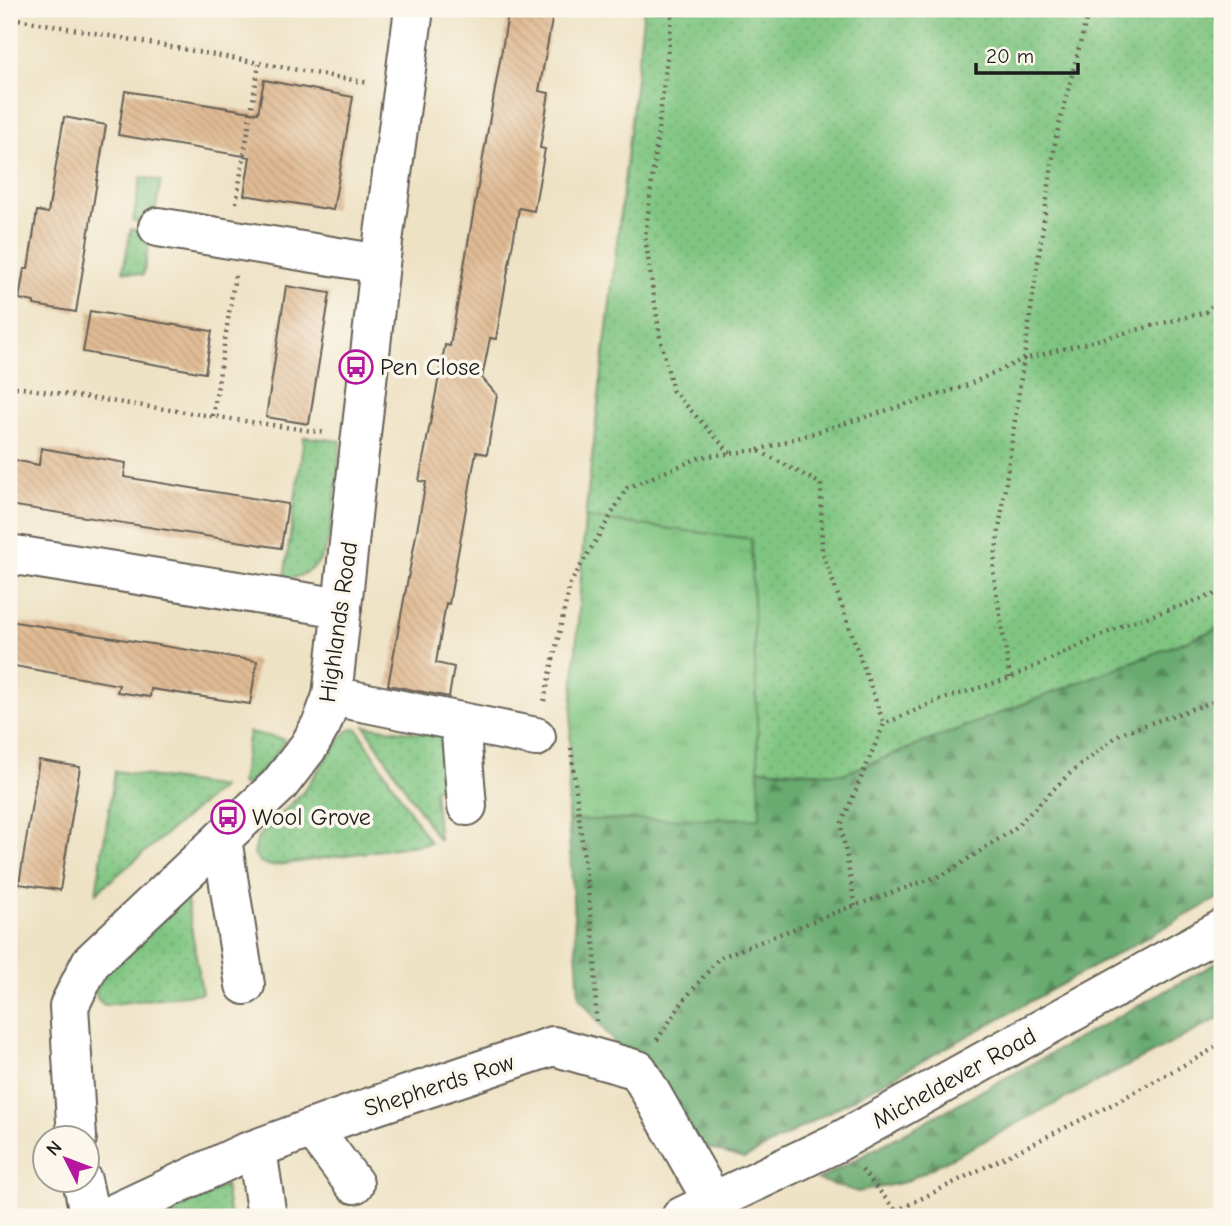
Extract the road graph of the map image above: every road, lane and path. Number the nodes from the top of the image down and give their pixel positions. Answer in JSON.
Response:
{"nodes":[{"id":1,"x":13,"y":9,"type":"edge"},
{"id":2,"x":414,"y":9,"type":"edge"},
{"id":3,"x":673,"y":9,"type":"edge"},
{"id":4,"x":1089,"y":9,"type":"edge"},
{"id":5,"x":1203,"y":9,"type":"edge"},
{"id":6,"x":12,"y":18,"type":"junction"},
{"id":7,"x":1222,"y":23,"type":"edge"},
{"id":8,"x":9,"y":36,"type":"edge"},
{"id":9,"x":259,"y":64,"type":"junction"},
{"id":10,"x":403,"y":90,"type":"junction"},
{"id":11,"x":159,"y":227,"type":"dead end"},
{"id":12,"x":235,"y":240,"type":"junction"},
{"id":13,"x":380,"y":264,"type":"junction"},
{"id":14,"x":1222,"y":297,"type":"edge"},
{"id":15,"x":1024,"y":359,"type":"junction"},
{"id":16,"x":9,"y":386,"type":"edge"},
{"id":17,"x":213,"y":416,"type":"junction"},
{"id":18,"x":361,"y":438,"type":"junction"},
{"id":19,"x":757,"y":450,"type":"junction"},
{"id":20,"x":731,"y":453,"type":"junction"},
{"id":21,"x":9,"y":554,"type":"edge"},
{"id":22,"x":1222,"y":592,"type":"edge"},
{"id":23,"x":342,"y":608,"type":"junction"},
{"id":24,"x":1010,"y":678,"type":"junction"},
{"id":25,"x":332,"y":696,"type":"junction"},
{"id":26,"x":1222,"y":699,"type":"edge"},
{"id":27,"x":460,"y":722,"type":"junction"},
{"id":28,"x":884,"y":724,"type":"junction"},
{"id":29,"x":536,"y":737,"type":"junction"},
{"id":30,"x":467,"y":806,"type":"dead end"},
{"id":31,"x":222,"y":839,"type":"junction"},
{"id":32,"x":855,"y":906,"type":"junction"},
{"id":33,"x":1222,"y":929,"type":"edge"},
{"id":34,"x":245,"y":985,"type":"dead end"},
{"id":35,"x":1222,"y":1044,"type":"edge"},
{"id":36,"x":597,"y":1057,"type":"junction"},
{"id":37,"x":638,"y":1070,"type":"junction"},
{"id":38,"x":76,"y":1124,"type":"edge"},
{"id":39,"x":312,"y":1128,"type":"junction"},
{"id":40,"x":838,"y":1142,"type":"junction"},
{"id":41,"x":257,"y":1149,"type":"junction"},
{"id":42,"x":354,"y":1184,"type":"dead end"},
{"id":43,"x":85,"y":1194,"type":"edge"},
{"id":44,"x":697,"y":1209,"type":"edge"},
{"id":45,"x":896,"y":1211,"type":"junction"},
{"id":46,"x":90,"y":1217,"type":"edge"},
{"id":47,"x":106,"y":1217,"type":"edge"},
{"id":48,"x":267,"y":1217,"type":"edge"},
{"id":49,"x":890,"y":1217,"type":"edge"}],
"edges":[{"from":1,"to":6,"type":"path"},
{"from":2,"to":10,"type":"street","name":"Highlands Road"},
{"from":3,"to":20,"type":"path"},
{"from":4,"to":15,"type":"path"},
{"from":5,"to":7,"type":"path"},
{"from":6,"to":8,"type":"path"},
{"from":6,"to":9,"type":"path"},
{"from":9,"to":10,"type":"path"},
{"from":9,"to":12,"type":"path"},
{"from":10,"to":13,"type":"street","name":"Highlands Road"},
{"from":11,"to":12,"type":"street"},
{"from":12,"to":13,"type":"street"},
{"from":12,"to":17,"type":"path"},
{"from":13,"to":18,"type":"street","name":"Highlands Road"},
{"from":14,"to":15,"type":"path"},
{"from":15,"to":19,"type":"path"},
{"from":15,"to":24,"type":"path"},
{"from":16,"to":17,"type":"path"},
{"from":17,"to":18,"type":"path"},
{"from":18,"to":23,"type":"street","name":"Highlands Road"},
{"from":19,"to":20,"type":"path"},
{"from":19,"to":28,"type":"path"},
{"from":20,"to":29,"type":"path"},
{"from":21,"to":23,"type":"street"},
{"from":22,"to":24,"type":"path"},
{"from":23,"to":25,"type":"street","name":"Highlands Road"},
{"from":24,"to":28,"type":"path"},
{"from":25,"to":27,"type":"street"},
{"from":25,"to":31,"type":"street","name":"Highlands Road"},
{"from":26,"to":32,"type":"path"},
{"from":27,"to":29,"type":"street"},
{"from":27,"to":30,"type":"street"},
{"from":28,"to":32,"type":"path"},
{"from":29,"to":36,"type":"path"},
{"from":31,"to":34,"type":"street"},
{"from":31,"to":38,"type":"street","name":"Highlands Road"},
{"from":32,"to":37,"type":"path"},
{"from":33,"to":40,"type":"street","name":"Micheldever Road"},
{"from":35,"to":45,"type":"path"},
{"from":36,"to":37,"type":"street","name":"Shepherds Row"},
{"from":36,"to":39,"type":"street","name":"Shepherds Row"},
{"from":37,"to":44,"type":"street"},
{"from":39,"to":41,"type":"street","name":"Shepherds Row"},
{"from":39,"to":42,"type":"street"},
{"from":40,"to":44,"type":"street","name":"Micheldever Road"},
{"from":40,"to":45,"type":"path"},
{"from":41,"to":47,"type":"street","name":"Shepherds Row"},
{"from":41,"to":48,"type":"street"},
{"from":43,"to":46,"type":"street"},
{"from":45,"to":49,"type":"path"}]}
